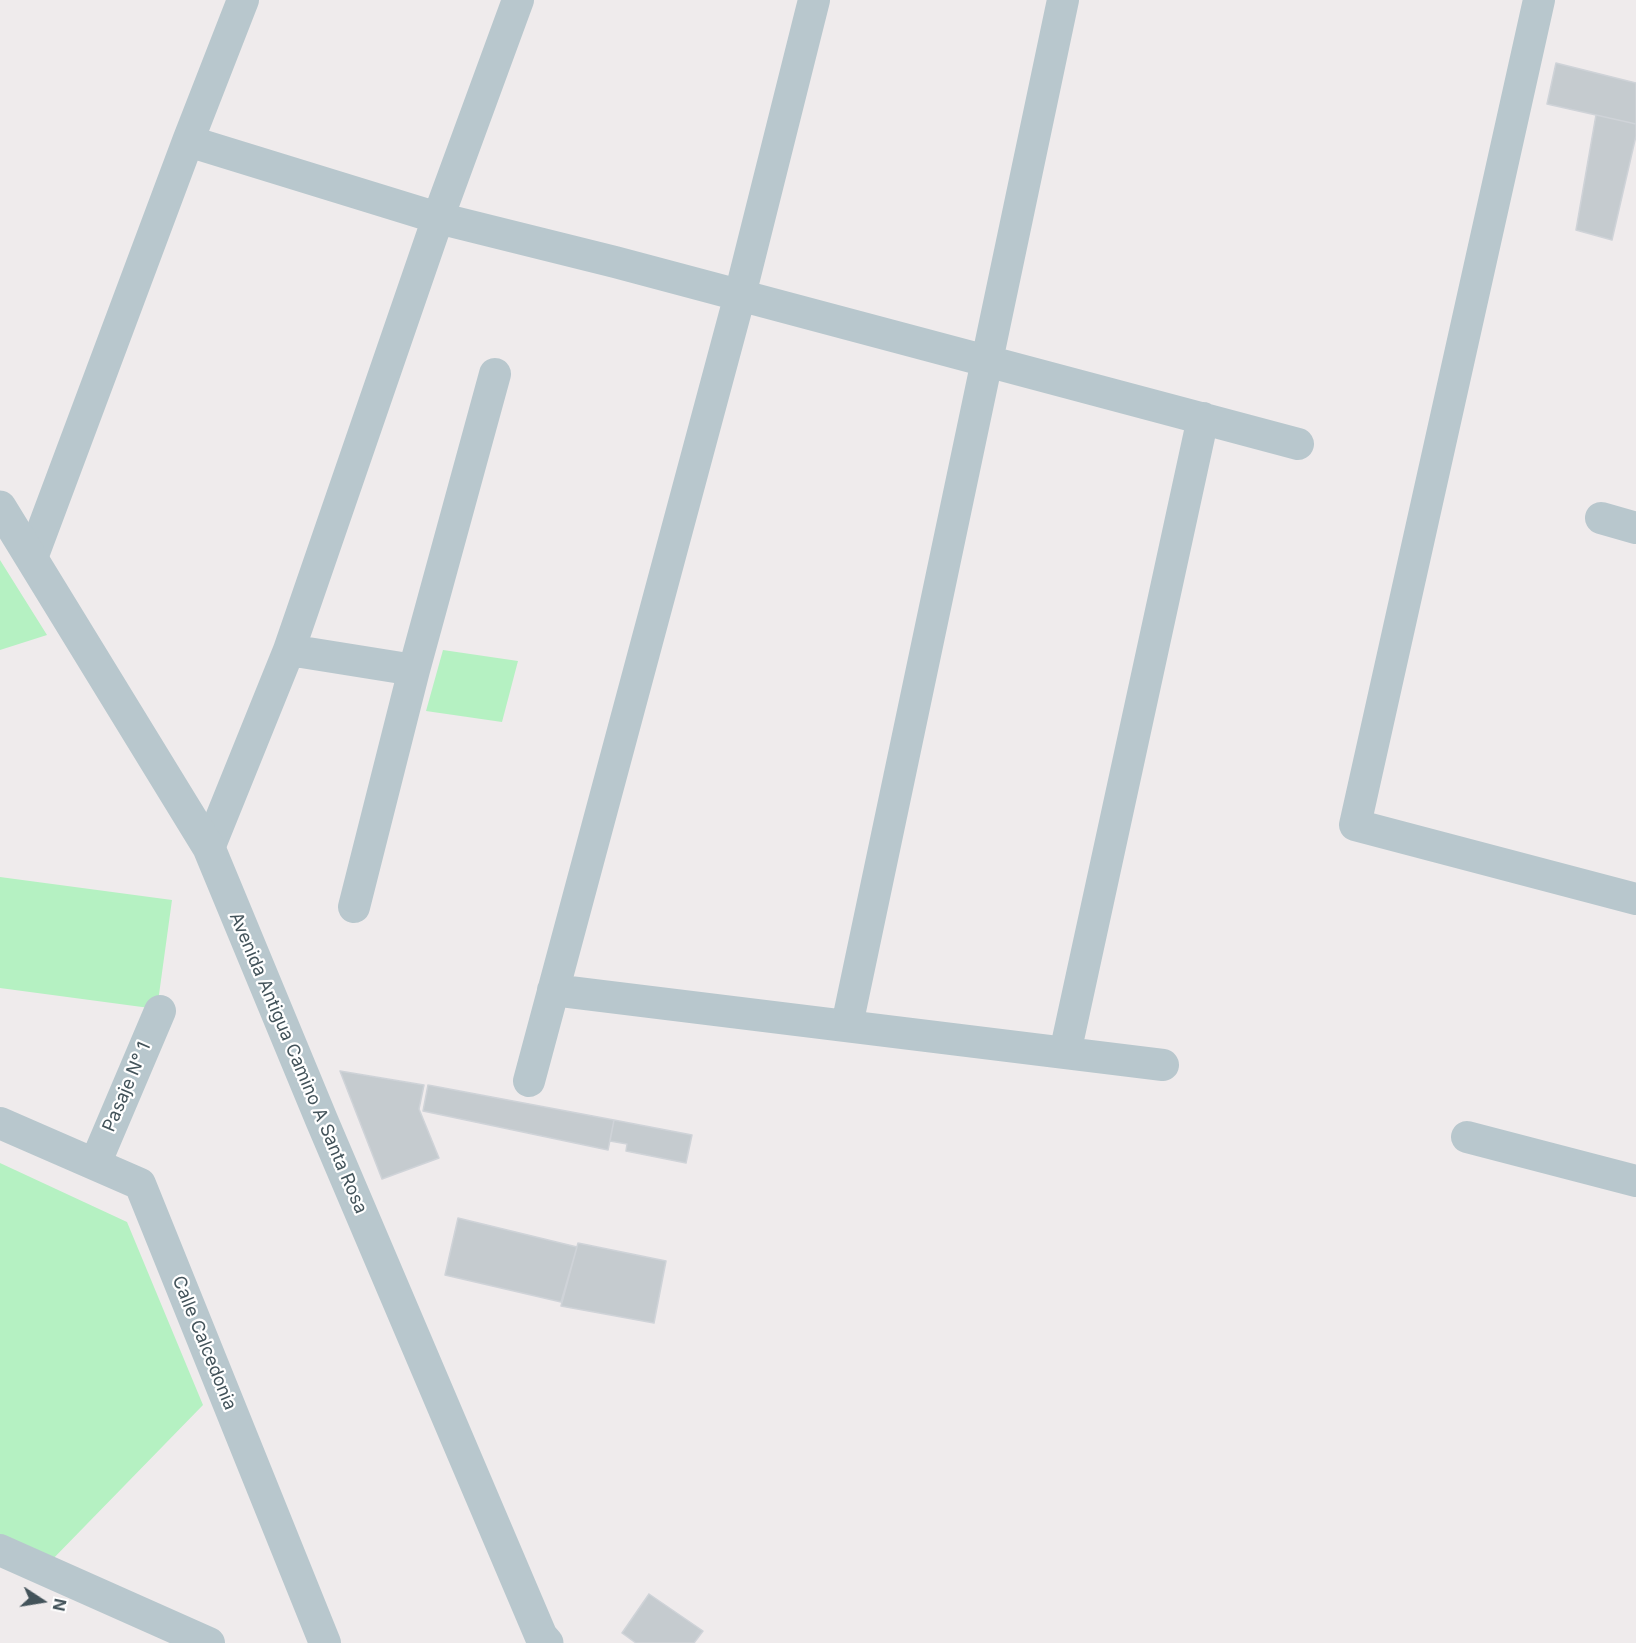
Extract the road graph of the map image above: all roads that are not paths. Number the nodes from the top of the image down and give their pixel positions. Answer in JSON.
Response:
{"nodes":[{"id":1,"x":243,"y":0,"type":"edge"},
{"id":2,"x":518,"y":0,"type":"edge"},
{"id":3,"x":814,"y":0,"type":"edge"},
{"id":4,"x":1063,"y":0,"type":"edge"},
{"id":5,"x":1539,"y":0,"type":"edge"},
{"id":6,"x":188,"y":141,"type":"junction"},
{"id":7,"x":438,"y":218,"type":"junction"},
{"id":8,"x":740,"y":295,"type":"junction"},
{"id":9,"x":987,"y":361,"type":"junction"},
{"id":10,"x":495,"y":374,"type":"dead end"},
{"id":11,"x":1203,"y":418,"type":"junction"},
{"id":12,"x":1298,"y":444,"type":"dead end"},
{"id":13,"x":0,"y":507,"type":"edge"},
{"id":14,"x":1601,"y":518,"type":"dead end"},
{"id":15,"x":1636,"y":528,"type":"edge"},
{"id":16,"x":32,"y":558,"type":"junction"},
{"id":17,"x":289,"y":650,"type":"junction"},
{"id":18,"x":414,"y":670,"type":"junction"},
{"id":19,"x":209,"y":848,"type":"junction"},
{"id":20,"x":1636,"y":899,"type":"edge"},
{"id":21,"x":354,"y":907,"type":"dead end"},
{"id":22,"x":553,"y":990,"type":"junction"},
{"id":23,"x":160,"y":1011,"type":"dead end"},
{"id":24,"x":847,"y":1026,"type":"junction"},
{"id":25,"x":1065,"y":1053,"type":"junction"},
{"id":26,"x":1163,"y":1065,"type":"dead end"},
{"id":27,"x":529,"y":1081,"type":"dead end"},
{"id":28,"x":0,"y":1123,"type":"edge"},
{"id":29,"x":1467,"y":1137,"type":"dead end"},
{"id":30,"x":95,"y":1164,"type":"junction"},
{"id":31,"x":1636,"y":1181,"type":"edge"},
{"id":32,"x":0,"y":1550,"type":"edge"},
{"id":33,"x":209,"y":1643,"type":"edge"},
{"id":34,"x":325,"y":1643,"type":"edge"},
{"id":35,"x":547,"y":1643,"type":"edge"}],
"edges":[{"from":1,"to":6,"type":"street"},
{"from":2,"to":7,"type":"street"},
{"from":3,"to":8,"type":"street"},
{"from":4,"to":9,"type":"street"},
{"from":5,"to":20,"type":"street"},
{"from":6,"to":7,"type":"street"},
{"from":6,"to":16,"type":"street"},
{"from":7,"to":8,"type":"street"},
{"from":7,"to":17,"type":"street"},
{"from":8,"to":9,"type":"street"},
{"from":8,"to":22,"type":"street"},
{"from":9,"to":11,"type":"street"},
{"from":9,"to":24,"type":"street"},
{"from":10,"to":18,"type":"street"},
{"from":11,"to":12,"type":"street"},
{"from":11,"to":25,"type":"street"},
{"from":13,"to":16,"type":"street","name":"Avenida Antigua Camino A Santa Rosa"},
{"from":14,"to":15,"type":"street"},
{"from":16,"to":19,"type":"street","name":"Avenida Antigua Camino A Santa Rosa"},
{"from":17,"to":18,"type":"street"},
{"from":17,"to":19,"type":"street"},
{"from":18,"to":21,"type":"street"},
{"from":19,"to":35,"type":"street","name":"Avenida Antigua Camino A Santa Rosa"},
{"from":22,"to":24,"type":"street"},
{"from":22,"to":27,"type":"street"},
{"from":23,"to":30,"type":"street","name":"Pasaje N° 1"},
{"from":24,"to":25,"type":"street"},
{"from":25,"to":26,"type":"street"},
{"from":28,"to":30,"type":"street","name":"Calle Calcedonia"},
{"from":29,"to":31,"type":"street"},
{"from":30,"to":34,"type":"street","name":"Calle Calcedonia"},
{"from":32,"to":33,"type":"street"}]}
